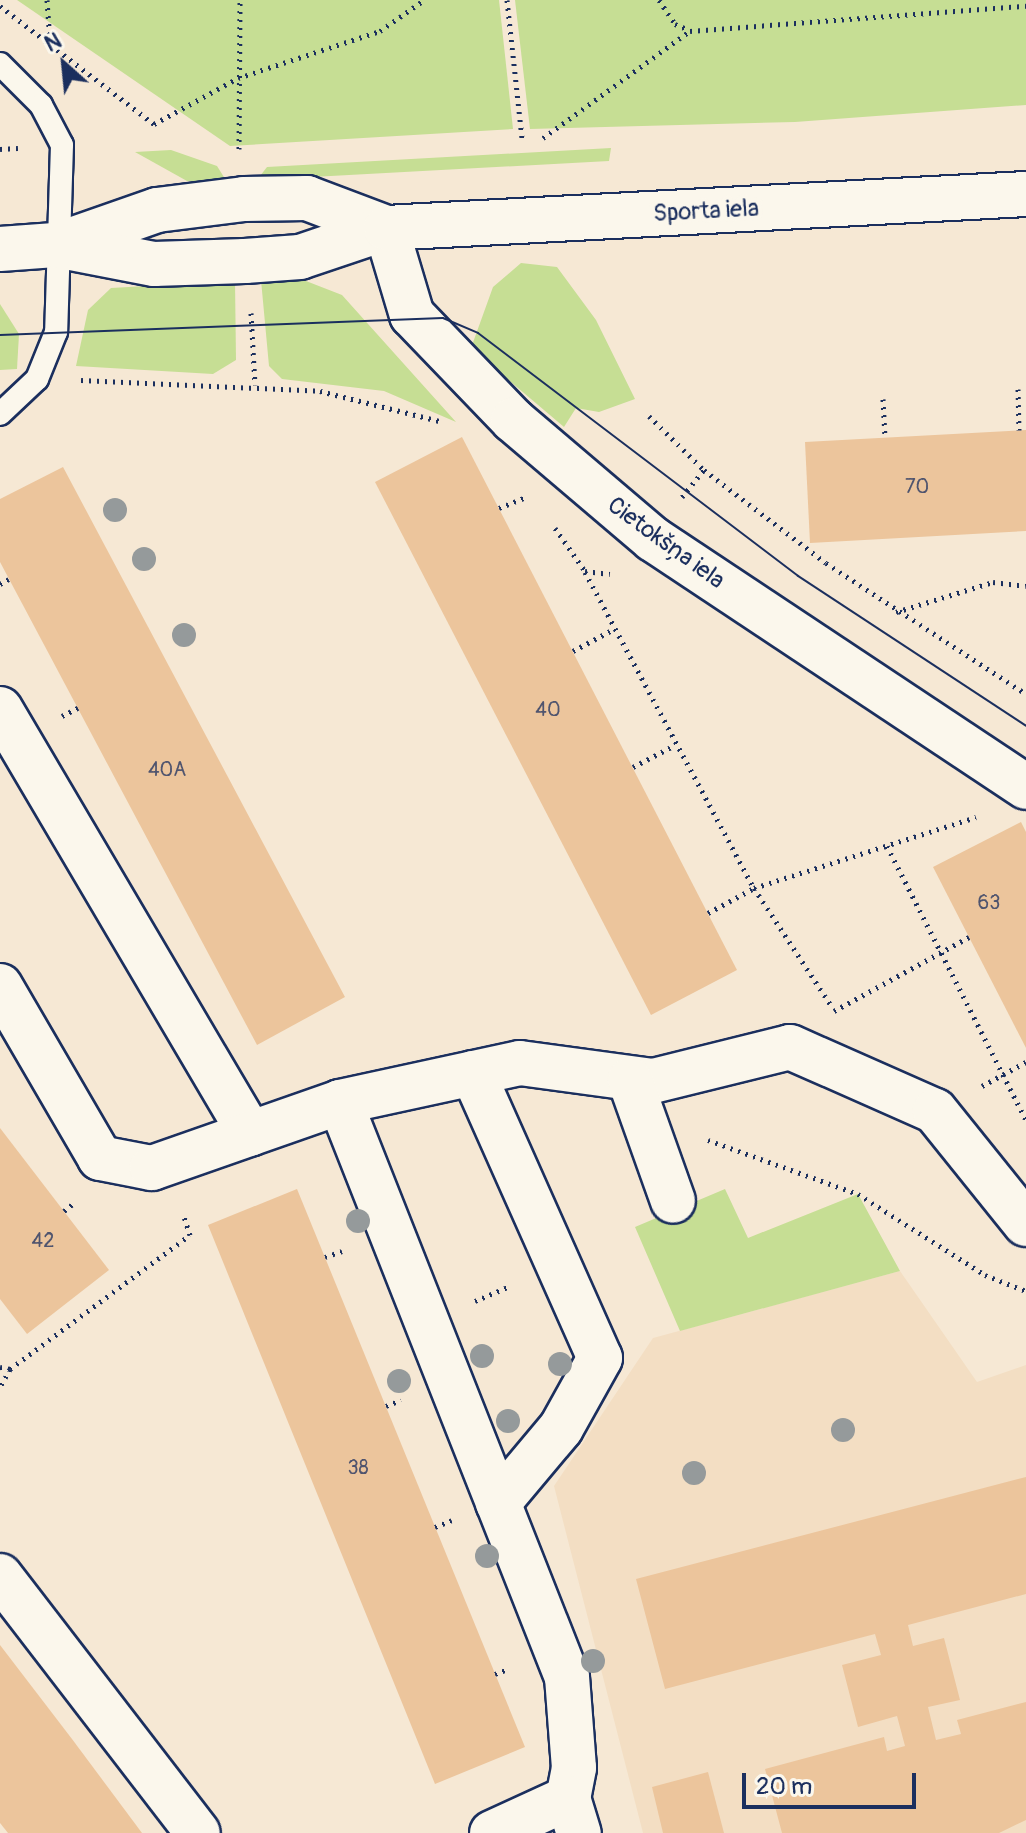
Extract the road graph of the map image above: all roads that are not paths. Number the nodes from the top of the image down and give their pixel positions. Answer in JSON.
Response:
{"nodes":[{"id":1,"x":0,"y":64,"type":"edge"},
{"id":2,"x":1026,"y":194,"type":"edge"},
{"id":3,"x":386,"y":228,"type":"junction"},
{"id":4,"x":55,"y":245,"type":"junction"},
{"id":5,"x":0,"y":249,"type":"edge"},
{"id":6,"x":0,"y":414,"type":"edge"},
{"id":7,"x":0,"y":709,"type":"edge"},
{"id":8,"x":1026,"y":787,"type":"edge"},
{"id":9,"x":0,"y":986,"type":"edge"},
{"id":10,"x":473,"y":1073,"type":"junction"},
{"id":11,"x":633,"y":1091,"type":"junction"},
{"id":12,"x":340,"y":1102,"type":"junction"},
{"id":13,"x":250,"y":1134,"type":"junction"},
{"id":14,"x":673,"y":1201,"type":"dead end"},
{"id":15,"x":1026,"y":1224,"type":"edge"},
{"id":16,"x":498,"y":1503,"type":"junction"},
{"id":17,"x":0,"y":1576,"type":"edge"},
{"id":18,"x":573,"y":1816,"type":"edge"},
{"id":19,"x":198,"y":1833,"type":"edge"},
{"id":20,"x":492,"y":1833,"type":"edge"}],
"edges":[{"from":1,"to":4,"type":"lane"},
{"from":2,"to":3,"type":"street","name":"Sporta iela"},
{"from":3,"to":4,"type":"street"},
{"from":3,"to":4,"type":"street"},
{"from":3,"to":8,"type":"street","name":"Cietokšņa iela"},
{"from":4,"to":5,"type":"street"},
{"from":4,"to":6,"type":"lane"},
{"from":7,"to":13,"type":"street"},
{"from":9,"to":13,"type":"street"},
{"from":10,"to":11,"type":"street"},
{"from":10,"to":12,"type":"street"},
{"from":10,"to":16,"type":"street"},
{"from":11,"to":14,"type":"street"},
{"from":11,"to":15,"type":"street"},
{"from":12,"to":13,"type":"street"},
{"from":12,"to":16,"type":"street"},
{"from":16,"to":18,"type":"street"},
{"from":17,"to":19,"type":"street"},
{"from":18,"to":20,"type":"street"}]}
